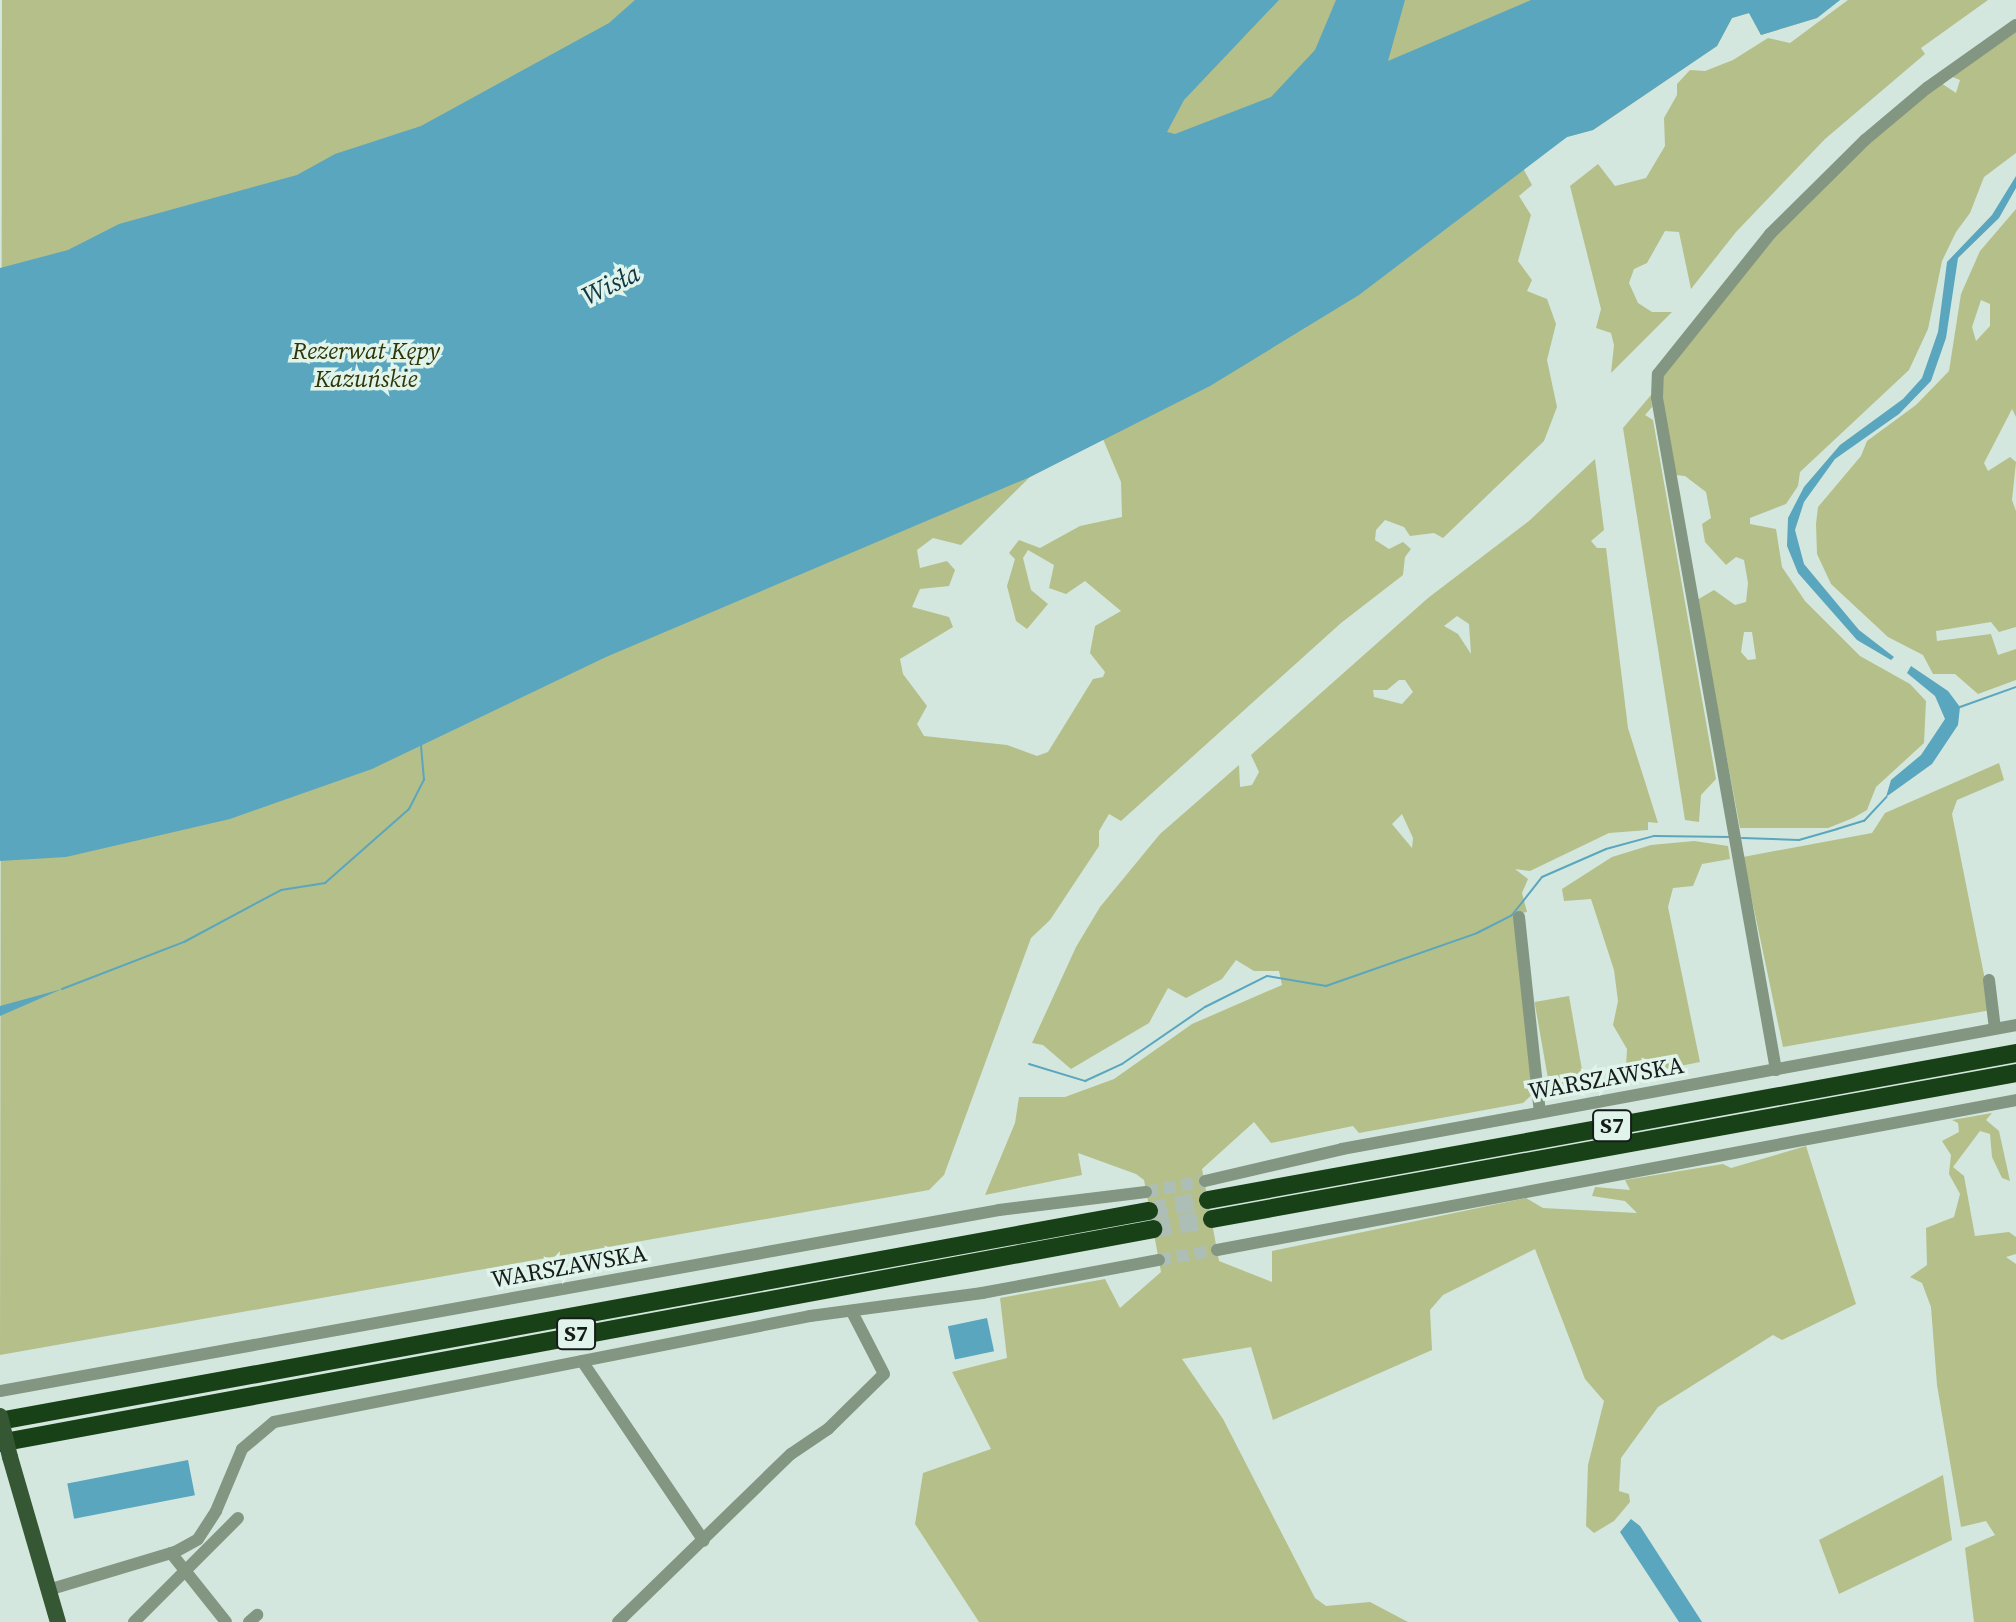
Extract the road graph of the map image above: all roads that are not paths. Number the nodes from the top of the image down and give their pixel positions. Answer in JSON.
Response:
{"nodes":[{"id":1,"x":2016,"y":25,"type":"edge"},
{"id":2,"x":1519,"y":917,"type":"dead end"},
{"id":3,"x":1989,"y":980,"type":"dead end"},
{"id":4,"x":2016,"y":1025,"type":"edge"},
{"id":5,"x":1995,"y":1029,"type":"junction"},
{"id":6,"x":2016,"y":1053,"type":"edge"},
{"id":7,"x":1776,"y":1070,"type":"junction"},
{"id":8,"x":2016,"y":1073,"type":"edge"},
{"id":9,"x":2016,"y":1100,"type":"edge"},
{"id":10,"x":1540,"y":1112,"type":"junction"},
{"id":11,"x":1205,"y":1181,"type":"tunnel mouth"},
{"id":12,"x":1208,"y":1200,"type":"tunnel mouth"},
{"id":13,"x":1149,"y":1210,"type":"junction"},
{"id":14,"x":1212,"y":1219,"type":"tunnel mouth"},
{"id":15,"x":1217,"y":1250,"type":"tunnel mouth"},
{"id":16,"x":1159,"y":1260,"type":"tunnel mouth"},
{"id":17,"x":852,"y":1312,"type":"junction"},
{"id":18,"x":582,"y":1361,"type":"junction"},
{"id":19,"x":0,"y":1391,"type":"edge"},
{"id":20,"x":0,"y":1419,"type":"edge"},
{"id":21,"x":5,"y":1450,"type":"edge"},
{"id":22,"x":238,"y":1518,"type":"dead end"},
{"id":23,"x":704,"y":1541,"type":"junction"},
{"id":24,"x":171,"y":1553,"type":"junction"},
{"id":25,"x":184,"y":1573,"type":"junction"},
{"id":26,"x":48,"y":1590,"type":"junction"},
{"id":27,"x":58,"y":1622,"type":"edge"},
{"id":28,"x":134,"y":1622,"type":"edge"},
{"id":29,"x":226,"y":1622,"type":"edge"},
{"id":30,"x":618,"y":1622,"type":"edge"}],
"edges":[{"from":1,"to":7,"type":"street"},
{"from":2,"to":10,"type":"street"},
{"from":3,"to":5,"type":"street"},
{"from":4,"to":5,"type":"street","name":"WARSZAWSKA"},
{"from":5,"to":7,"type":"street","name":"WARSZAWSKA"},
{"from":6,"to":12,"type":"highway","number":"S7"},
{"from":7,"to":10,"type":"street","name":"WARSZAWSKA"},
{"from":8,"to":14,"type":"highway","number":"S7"},
{"from":9,"to":15,"type":"street"},
{"from":10,"to":11,"type":"street","name":"WARSZAWSKA"},
{"from":13,"to":19,"type":"street","name":"WARSZAWSKA"},
{"from":13,"to":20,"type":"highway","number":"S7"},
{"from":13,"to":21,"type":"highway","number":"S7"},
{"from":16,"to":17,"type":"street"},
{"from":17,"to":18,"type":"street"},
{"from":17,"to":23,"type":"street"},
{"from":18,"to":23,"type":"street"},
{"from":18,"to":24,"type":"street"},
{"from":20,"to":21,"type":"main road","bridge":true},
{"from":21,"to":26,"type":"main road"},
{"from":22,"to":25,"type":"street"},
{"from":23,"to":30,"type":"street"},
{"from":24,"to":25,"type":"street"},
{"from":24,"to":26,"type":"street"},
{"from":25,"to":28,"type":"street"},
{"from":25,"to":29,"type":"street"},
{"from":26,"to":27,"type":"main road"}]}
